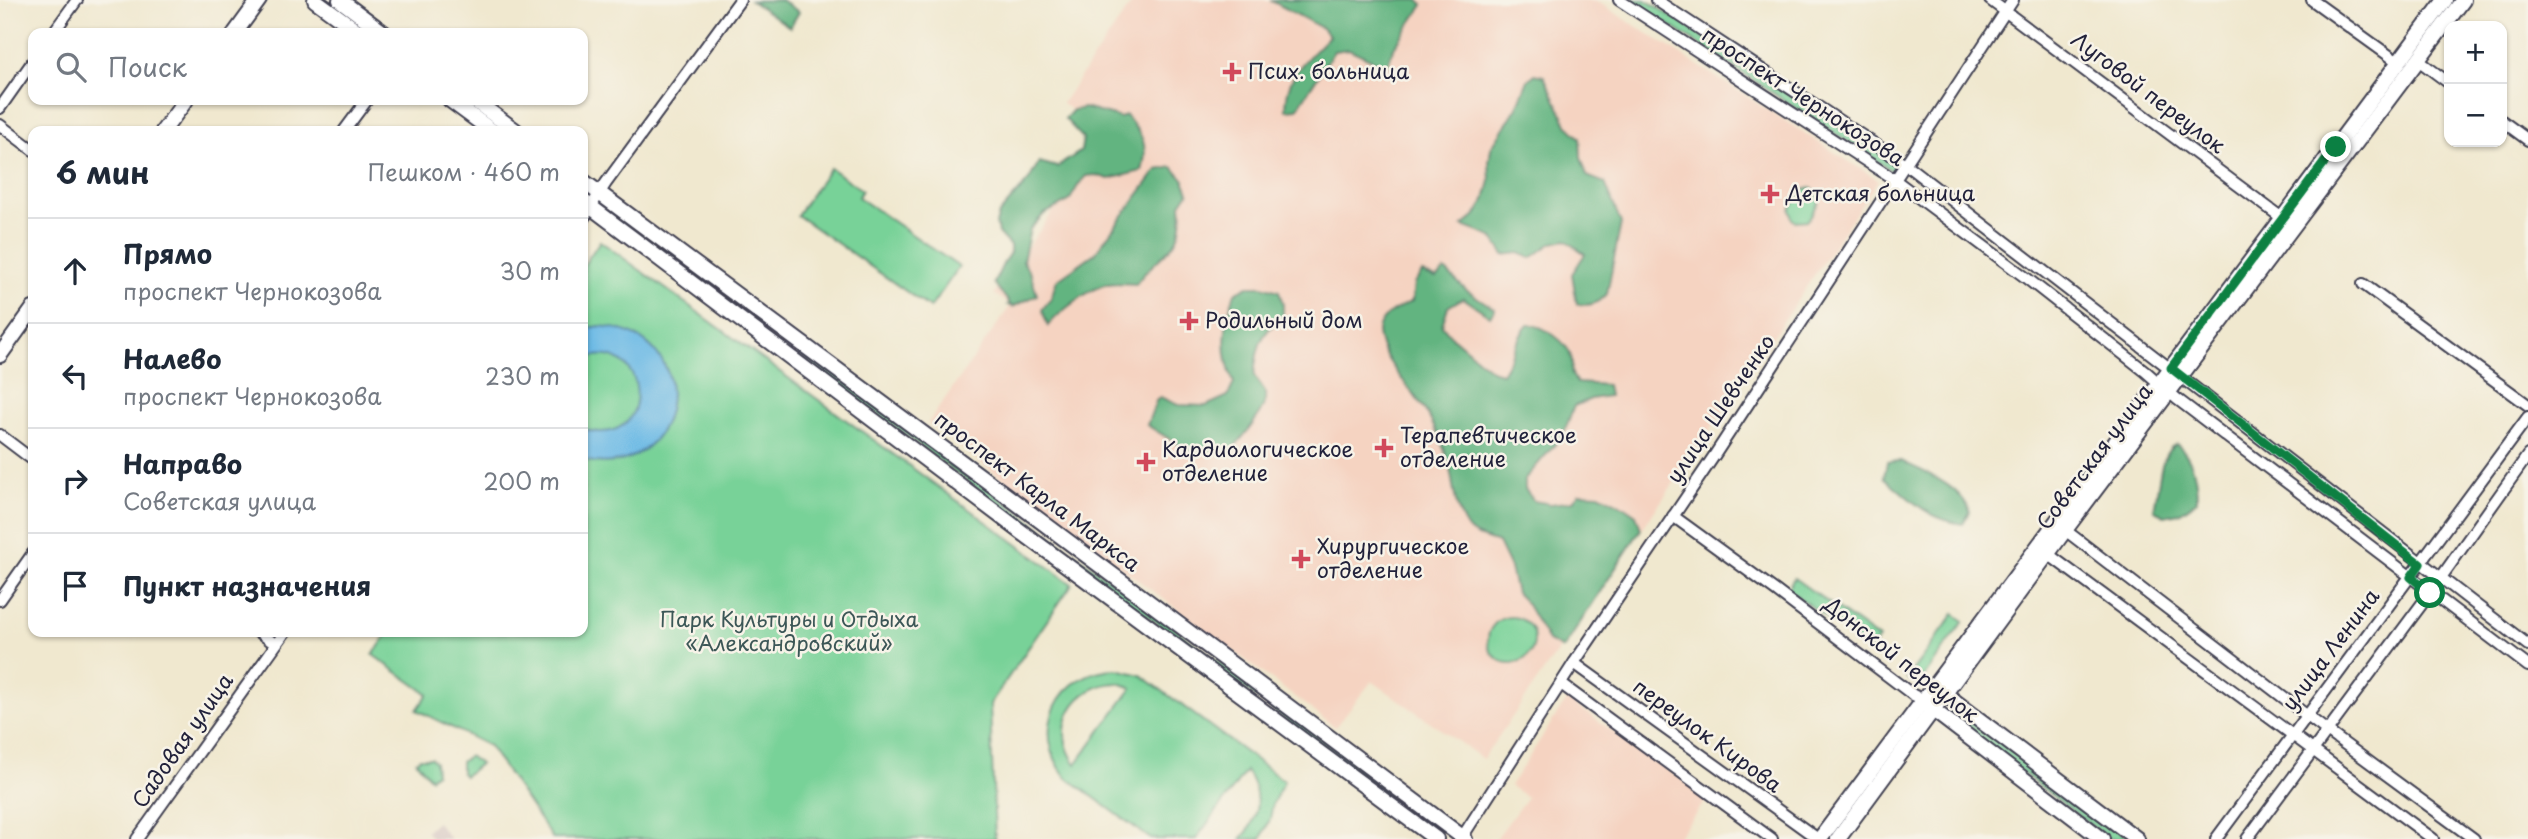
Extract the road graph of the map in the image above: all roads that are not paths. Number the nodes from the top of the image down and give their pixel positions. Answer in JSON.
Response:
{"nodes":[{"id":1,"x":77,"y":0,"type":"edge"},
{"id":2,"x":259,"y":0,"type":"edge"},
{"id":3,"x":315,"y":0,"type":"edge"},
{"id":4,"x":340,"y":0,"type":"edge"},
{"id":5,"x":740,"y":0,"type":"edge"},
{"id":6,"x":1619,"y":0,"type":"edge"},
{"id":7,"x":1656,"y":0,"type":"edge"},
{"id":8,"x":1990,"y":0,"type":"edge"},
{"id":9,"x":2312,"y":0,"type":"edge"},
{"id":10,"x":2445,"y":0,"type":"edge"},
{"id":11,"x":2463,"y":0,"type":"edge"},
{"id":12,"x":2009,"y":5,"type":"edge"},
{"id":13,"x":57,"y":28,"type":"edge"},
{"id":14,"x":239,"y":28,"type":"edge"},
{"id":15,"x":353,"y":28,"type":"edge"},
{"id":16,"x":377,"y":28,"type":"edge"},
{"id":17,"x":2418,"y":60,"type":"junction"},
{"id":18,"x":2398,"y":62,"type":"junction"},
{"id":19,"x":28,"y":68,"type":"edge"},
{"id":20,"x":2444,"y":79,"type":"edge"},
{"id":21,"x":182,"y":105,"type":"edge"},
{"id":22,"x":363,"y":105,"type":"edge"},
{"id":23,"x":457,"y":105,"type":"edge"},
{"id":24,"x":481,"y":105,"type":"edge"},
{"id":25,"x":0,"y":108,"type":"edge"},
{"id":26,"x":0,"y":125,"type":"edge"},
{"id":27,"x":2507,"y":125,"type":"edge"},
{"id":28,"x":167,"y":126,"type":"edge"},
{"id":29,"x":348,"y":126,"type":"edge"},
{"id":30,"x":485,"y":126,"type":"edge"},
{"id":31,"x":509,"y":126,"type":"edge"},
{"id":32,"x":2528,"y":140,"type":"edge"},
{"id":33,"x":28,"y":146,"type":"edge"},
{"id":34,"x":1905,"y":164,"type":"junction"},
{"id":35,"x":1895,"y":180,"type":"junction"},
{"id":36,"x":588,"y":185,"type":"edge"},
{"id":37,"x":600,"y":193,"type":"junction"},
{"id":38,"x":588,"y":207,"type":"edge"},
{"id":39,"x":588,"y":212,"type":"edge"},
{"id":40,"x":2283,"y":218,"type":"junction"},
{"id":41,"x":2363,"y":284,"type":"dead end"},
{"id":42,"x":28,"y":316,"type":"edge"},
{"id":43,"x":0,"y":355,"type":"edge"},
{"id":44,"x":2176,"y":372,"type":"junction"},
{"id":45,"x":2164,"y":388,"type":"junction"},
{"id":46,"x":2528,"y":405,"type":"edge"},
{"id":47,"x":2528,"y":417,"type":"edge"},
{"id":48,"x":0,"y":435,"type":"edge"},
{"id":49,"x":2528,"y":455,"type":"edge"},
{"id":50,"x":28,"y":456,"type":"edge"},
{"id":51,"x":1673,"y":516,"type":"junction"},
{"id":52,"x":2065,"y":530,"type":"junction"},
{"id":53,"x":2048,"y":554,"type":"junction"},
{"id":54,"x":28,"y":561,"type":"edge"},
{"id":55,"x":2420,"y":564,"type":"junction"},
{"id":56,"x":2411,"y":577,"type":"junction"},
{"id":57,"x":2440,"y":579,"type":"junction"},
{"id":58,"x":2430,"y":593,"type":"junction"},
{"id":59,"x":0,"y":600,"type":"edge"},
{"id":60,"x":266,"y":637,"type":"edge"},
{"id":61,"x":281,"y":637,"type":"edge"},
{"id":62,"x":275,"y":644,"type":"junction"},
{"id":63,"x":2528,"y":645,"type":"edge"},
{"id":64,"x":1574,"y":663,"type":"junction"},
{"id":65,"x":2528,"y":666,"type":"edge"},
{"id":66,"x":1561,"y":684,"type":"junction"},
{"id":67,"x":1945,"y":694,"type":"junction"},
{"id":68,"x":1922,"y":699,"type":"junction"},
{"id":69,"x":1933,"y":711,"type":"junction"},
{"id":70,"x":2307,"y":715,"type":"junction"},
{"id":71,"x":2327,"y":731,"type":"junction"},
{"id":72,"x":2291,"y":734,"type":"junction"},
{"id":73,"x":2312,"y":751,"type":"junction"},
{"id":74,"x":1462,"y":838,"type":"edge"},
{"id":75,"x":137,"y":839,"type":"edge"},
{"id":76,"x":1436,"y":839,"type":"edge"},
{"id":77,"x":1772,"y":839,"type":"edge"},
{"id":78,"x":1819,"y":839,"type":"edge"},
{"id":79,"x":1838,"y":839,"type":"edge"},
{"id":80,"x":2102,"y":839,"type":"edge"},
{"id":81,"x":2137,"y":839,"type":"edge"},
{"id":82,"x":2216,"y":839,"type":"edge"},
{"id":83,"x":2247,"y":839,"type":"edge"},
{"id":84,"x":2433,"y":839,"type":"edge"},
{"id":85,"x":2473,"y":839,"type":"edge"}],
"edges":[{"from":1,"to":13,"type":"street"},
{"from":2,"to":14,"type":"main road"},
{"from":3,"to":15,"type":"main road"},
{"from":4,"to":16,"type":"main road"},
{"from":5,"to":37,"type":"street"},
{"from":6,"to":35,"type":"street","name":"проспект Чернокозова"},
{"from":7,"to":34,"type":"street","name":"проспект Чернокозова"},
{"from":8,"to":12,"type":"street","name":"Луговой переулок"},
{"from":9,"to":18,"type":"street"},
{"from":10,"to":18,"type":"main road","name":"Советская улица"},
{"from":11,"to":17,"type":"main road","name":"Советская улица"},
{"from":12,"to":34,"type":"street","name":"улица Шевченко"},
{"from":12,"to":40,"type":"street","name":"Луговой переулок"},
{"from":17,"to":20,"type":"street"},
{"from":17,"to":44,"type":"main road","name":"Советская улица"},
{"from":18,"to":40,"type":"main road","name":"Советская улица"},
{"from":19,"to":25,"type":"street"},
{"from":21,"to":28,"type":"main road"},
{"from":22,"to":29,"type":"street"},
{"from":23,"to":30,"type":"main road"},
{"from":24,"to":31,"type":"main road"},
{"from":26,"to":33,"type":"street"},
{"from":27,"to":32,"type":"street"},
{"from":34,"to":35,"type":"street","name":"улица Шевченко"},
{"from":34,"to":44,"type":"street","name":"проспект Чернокозова"},
{"from":35,"to":45,"type":"street","name":"проспект Чернокозова"},
{"from":35,"to":51,"type":"street","name":"улица Шевченко"},
{"from":36,"to":37,"type":"main road","name":"проспект Карла Маркса"},
{"from":37,"to":38,"type":"street"},
{"from":37,"to":74,"type":"main road","name":"проспект Карла Маркса"},
{"from":39,"to":76,"type":"main road","name":"проспект Карла Маркса"},
{"from":40,"to":44,"type":"main road","name":"Советская улица"},
{"from":41,"to":46,"type":"street"},
{"from":42,"to":43,"type":"main road"},
{"from":44,"to":45,"type":"main road","name":"Советская улица"},
{"from":44,"to":55,"type":"street","name":"проспект Чернокозова"},
{"from":45,"to":52,"type":"main road","name":"Советская улица"},
{"from":45,"to":56,"type":"street","name":"проспект Чернокозова"},
{"from":45,"to":68,"type":"main road","name":"Советская улица"},
{"from":47,"to":55,"type":"street","name":"улица Ленина"},
{"from":48,"to":50,"type":"street"},
{"from":49,"to":57,"type":"street"},
{"from":51,"to":64,"type":"street","name":"улица Шевченко"},
{"from":51,"to":68,"type":"street","name":"Донской переулок"},
{"from":52,"to":53,"type":"main road","name":"Советская улица"},
{"from":52,"to":70,"type":"street"},
{"from":53,"to":67,"type":"main road","name":"Советская улица"},
{"from":53,"to":72,"type":"street"},
{"from":54,"to":59,"type":"street"},
{"from":55,"to":56,"type":"street","name":"улица Ленина"},
{"from":55,"to":57,"type":"street","name":"проспект Чернокозова"},
{"from":56,"to":58,"type":"street","name":"проспект Чернокозова"},
{"from":56,"to":70,"type":"street","name":"улица Ленина"},
{"from":57,"to":58,"type":"street"},
{"from":57,"to":63,"type":"street","name":"проспект Чернокозова"},
{"from":58,"to":65,"type":"street","name":"проспект Чернокозова"},
{"from":58,"to":71,"type":"street"},
{"from":60,"to":62,"type":"street"},
{"from":61,"to":62,"type":"street","name":"Садовая улица"},
{"from":62,"to":75,"type":"street","name":"Садовая улица"},
{"from":64,"to":66,"type":"street","name":"улица Шевченко"},
{"from":64,"to":78,"type":"street","name":"переулок Кирова"},
{"from":66,"to":74,"type":"street","name":"улица Шевченко"},
{"from":66,"to":77,"type":"street"},
{"from":67,"to":68,"type":"street"},
{"from":67,"to":69,"type":"main road","name":"Советская улица"},
{"from":67,"to":81,"type":"main road","name":"Донской переулок"},
{"from":68,"to":69,"type":"main road","name":"Донской переулок"},
{"from":68,"to":78,"type":"main road","name":"Советская улица"},
{"from":69,"to":79,"type":"main road","name":"Советская улица"},
{"from":69,"to":80,"type":"main road","name":"Донской переулок"},
{"from":70,"to":71,"type":"street"},
{"from":70,"to":72,"type":"street","name":"улица Ленина"},
{"from":71,"to":73,"type":"street"},
{"from":71,"to":85,"type":"street"},
{"from":72,"to":73,"type":"street"},
{"from":72,"to":82,"type":"street","name":"улица Ленина"},
{"from":73,"to":83,"type":"street"},
{"from":73,"to":84,"type":"street"}]}
